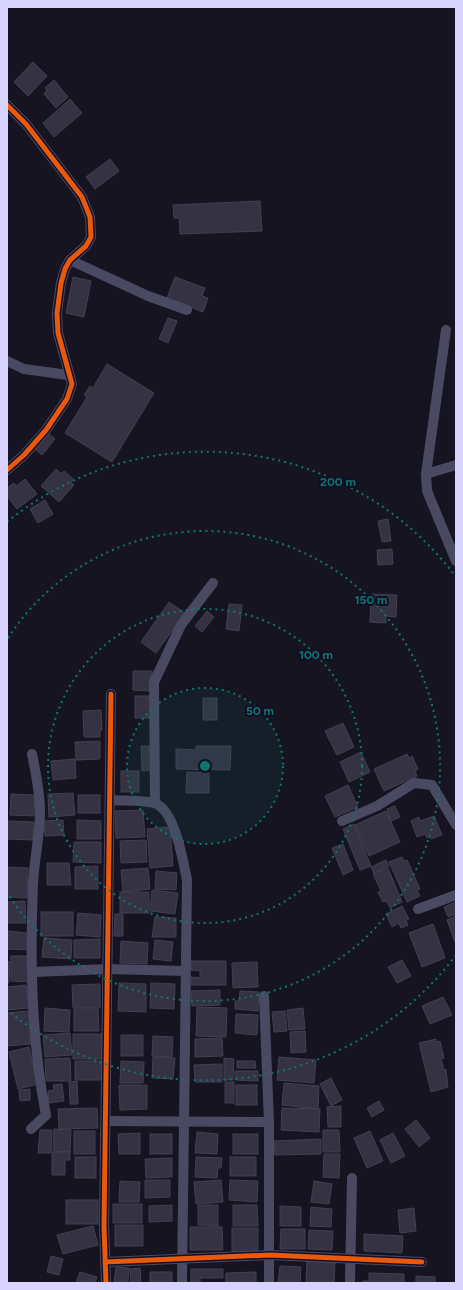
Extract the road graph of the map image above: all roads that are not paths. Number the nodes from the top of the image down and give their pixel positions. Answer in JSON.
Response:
{"nodes":[{"id":1,"x":7,"y":105,"type":"edge"},
{"id":2,"x":70,"y":260,"type":"junction"},
{"id":3,"x":187,"y":310,"type":"dead end"},
{"id":4,"x":446,"y":330,"type":"dead end"},
{"id":5,"x":7,"y":361,"type":"edge"},
{"id":6,"x":68,"y":374,"type":"junction"},
{"id":7,"x":456,"y":465,"type":"edge"},
{"id":8,"x":7,"y":470,"type":"edge"},
{"id":9,"x":426,"y":474,"type":"junction"},
{"id":10,"x":456,"y":561,"type":"edge"},
{"id":11,"x":213,"y":583,"type":"dead end"},
{"id":12,"x":111,"y":694,"type":"dead end"},
{"id":13,"x":32,"y":754,"type":"dead end"},
{"id":14,"x":111,"y":800,"type":"junction"},
{"id":15,"x":155,"y":803,"type":"junction"},
{"id":16,"x":342,"y":821,"type":"dead end"},
{"id":17,"x":456,"y":825,"type":"edge"},
{"id":18,"x":456,"y":895,"type":"edge"},
{"id":19,"x":418,"y":909,"type":"dead end"},
{"id":20,"x":108,"y":969,"type":"junction"},
{"id":21,"x":185,"y":971,"type":"junction"},
{"id":22,"x":33,"y":972,"type":"junction"},
{"id":23,"x":264,"y":996,"type":"dead end"},
{"id":24,"x":106,"y":1121,"type":"junction"},
{"id":25,"x":184,"y":1121,"type":"junction"},
{"id":26,"x":268,"y":1122,"type":"junction"},
{"id":27,"x":31,"y":1129,"type":"dead end"},
{"id":28,"x":352,"y":1178,"type":"dead end"},
{"id":29,"x":270,"y":1255,"type":"junction"},
{"id":30,"x":350,"y":1258,"type":"junction"},
{"id":31,"x":182,"y":1259,"type":"junction"},
{"id":32,"x":105,"y":1262,"type":"junction"},
{"id":33,"x":422,"y":1262,"type":"dead end"},
{"id":34,"x":106,"y":1283,"type":"edge"},
{"id":35,"x":182,"y":1283,"type":"edge"},
{"id":36,"x":269,"y":1283,"type":"edge"},
{"id":37,"x":350,"y":1283,"type":"edge"}],
"edges":[{"from":1,"to":2,"type":"street"},
{"from":2,"to":3,"type":"street"},
{"from":2,"to":6,"type":"street"},
{"from":4,"to":9,"type":"street"},
{"from":5,"to":6,"type":"street"},
{"from":6,"to":8,"type":"street"},
{"from":7,"to":9,"type":"street"},
{"from":9,"to":10,"type":"street"},
{"from":11,"to":15,"type":"street"},
{"from":12,"to":14,"type":"street"},
{"from":13,"to":22,"type":"street"},
{"from":14,"to":15,"type":"street"},
{"from":14,"to":20,"type":"street"},
{"from":15,"to":21,"type":"street"},
{"from":16,"to":17,"type":"street"},
{"from":18,"to":19,"type":"street"},
{"from":20,"to":21,"type":"street"},
{"from":20,"to":22,"type":"street"},
{"from":20,"to":24,"type":"street"},
{"from":21,"to":25,"type":"street"},
{"from":22,"to":27,"type":"street"},
{"from":23,"to":26,"type":"street"},
{"from":24,"to":25,"type":"street"},
{"from":24,"to":32,"type":"street"},
{"from":25,"to":26,"type":"street"},
{"from":25,"to":31,"type":"street"},
{"from":26,"to":29,"type":"street"},
{"from":28,"to":30,"type":"street"},
{"from":29,"to":30,"type":"street"},
{"from":29,"to":31,"type":"street"},
{"from":29,"to":36,"type":"street"},
{"from":30,"to":33,"type":"street"},
{"from":30,"to":37,"type":"street"},
{"from":31,"to":32,"type":"street"},
{"from":31,"to":35,"type":"street"},
{"from":32,"to":34,"type":"street"}]}
